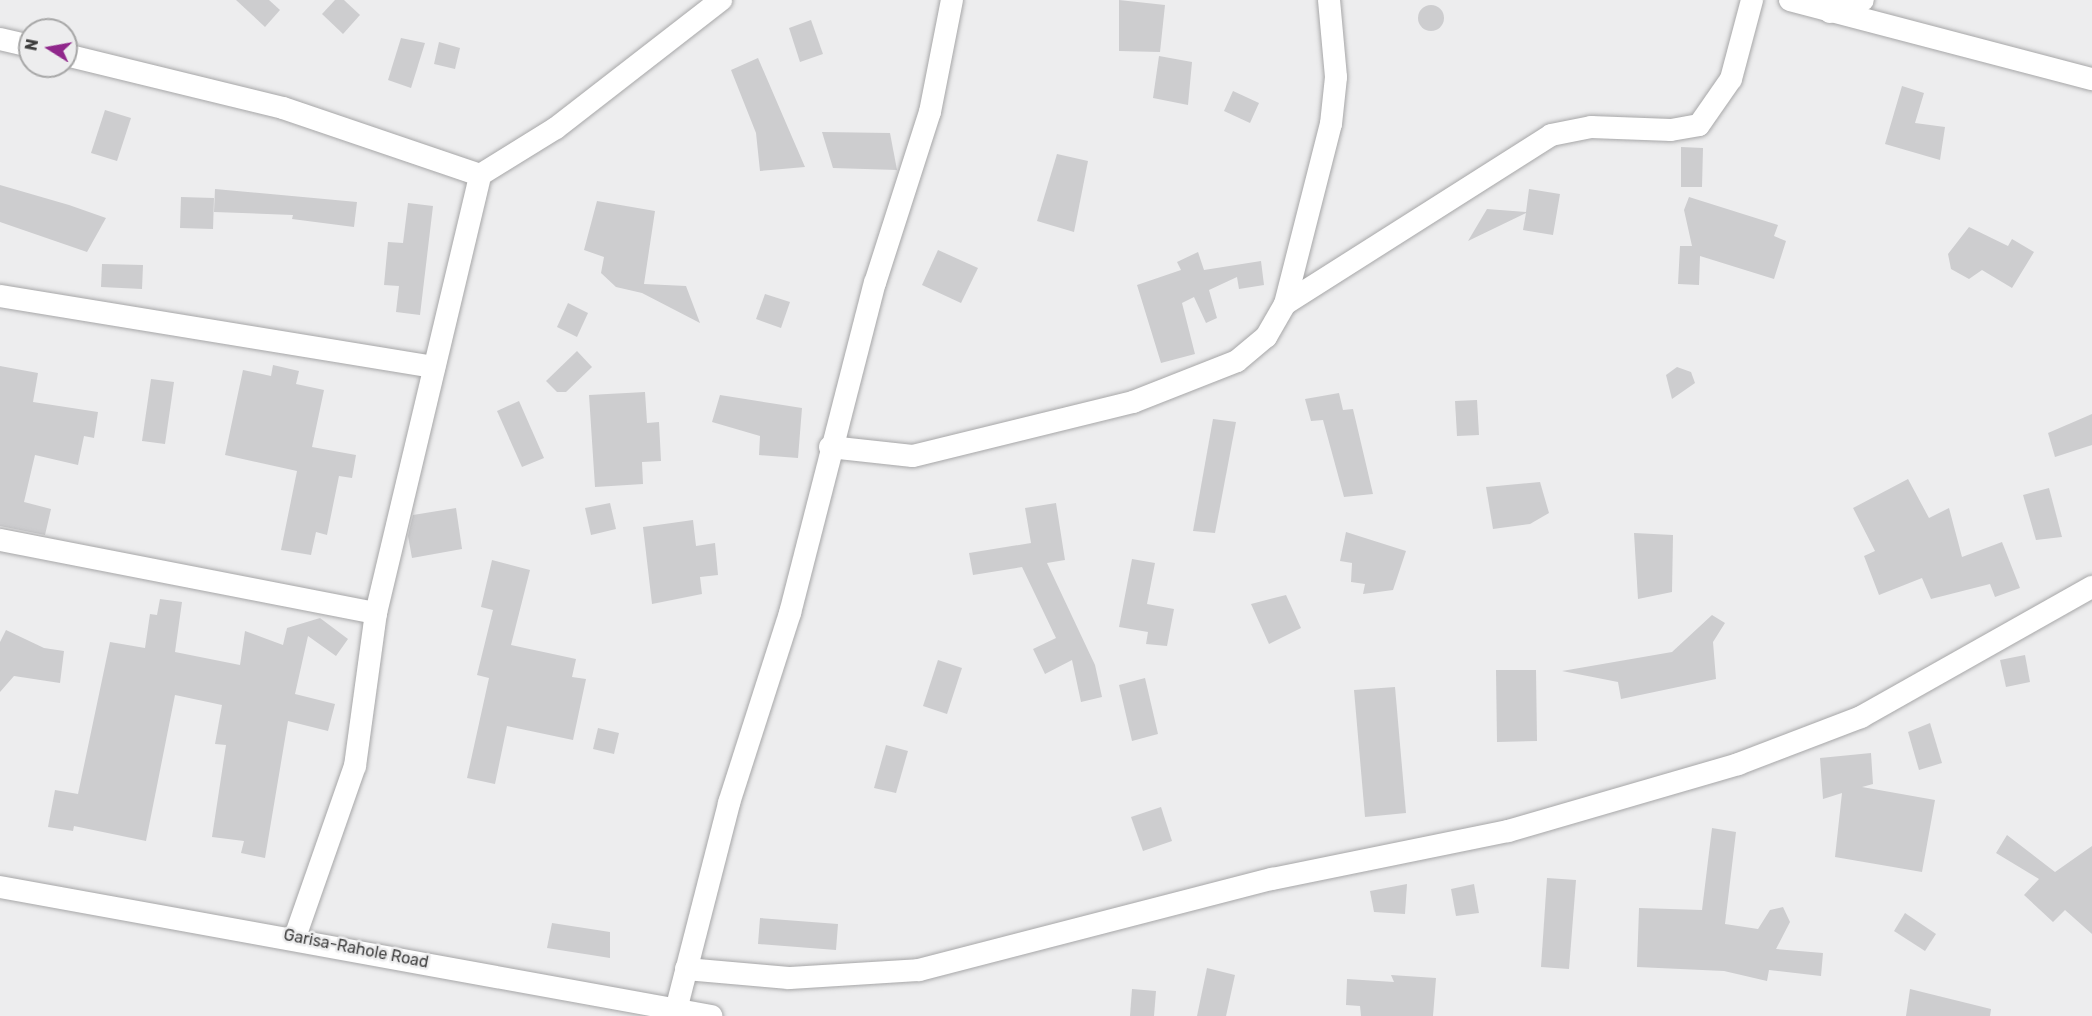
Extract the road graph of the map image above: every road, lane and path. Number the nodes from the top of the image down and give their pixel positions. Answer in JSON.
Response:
{"nodes":[{"id":1,"x":721,"y":0,"type":"edge"},
{"id":2,"x":952,"y":0,"type":"edge"},
{"id":3,"x":1329,"y":0,"type":"edge"},
{"id":4,"x":1752,"y":0,"type":"edge"},
{"id":5,"x":1790,"y":0,"type":"edge"},
{"id":6,"x":1863,"y":0,"type":"edge"},
{"id":7,"x":1830,"y":12,"type":"junction"},
{"id":8,"x":0,"y":39,"type":"edge"},
{"id":9,"x":18,"y":43,"type":"edge"},
{"id":10,"x":78,"y":58,"type":"edge"},
{"id":11,"x":2092,"y":78,"type":"edge"},
{"id":12,"x":480,"y":175,"type":"junction"},
{"id":13,"x":0,"y":296,"type":"edge"},
{"id":14,"x":1285,"y":304,"type":"junction"},
{"id":15,"x":434,"y":367,"type":"junction"},
{"id":16,"x":831,"y":447,"type":"junction"},
{"id":17,"x":0,"y":540,"type":"edge"},
{"id":18,"x":2092,"y":587,"type":"edge"},
{"id":19,"x":376,"y":614,"type":"junction"},
{"id":20,"x":0,"y":887,"type":"edge"},
{"id":21,"x":295,"y":937,"type":"junction"},
{"id":22,"x":686,"y":969,"type":"junction"},
{"id":23,"x":676,"y":1010,"type":"junction"},
{"id":24,"x":711,"y":1016,"type":"edge"}],
"edges":[{"from":1,"to":12,"type":"street"},
{"from":2,"to":16,"type":"street"},
{"from":3,"to":14,"type":"street"},
{"from":4,"to":14,"type":"street"},
{"from":5,"to":7,"type":"street"},
{"from":6,"to":7,"type":"street"},
{"from":7,"to":11,"type":"street"},
{"from":8,"to":9,"type":"street"},
{"from":10,"to":12,"type":"street"},
{"from":12,"to":15,"type":"street"},
{"from":13,"to":15,"type":"street"},
{"from":14,"to":16,"type":"street"},
{"from":15,"to":19,"type":"street"},
{"from":16,"to":22,"type":"street"},
{"from":17,"to":19,"type":"street"},
{"from":18,"to":22,"type":"street"},
{"from":19,"to":21,"type":"street"},
{"from":20,"to":21,"type":"street","name":"Garisa-Rahole Road"},
{"from":21,"to":23,"type":"street","name":"Garisa-Rahole Road"},
{"from":22,"to":23,"type":"street"},
{"from":23,"to":24,"type":"street","name":"Garisa-Rahole Road"}]}
